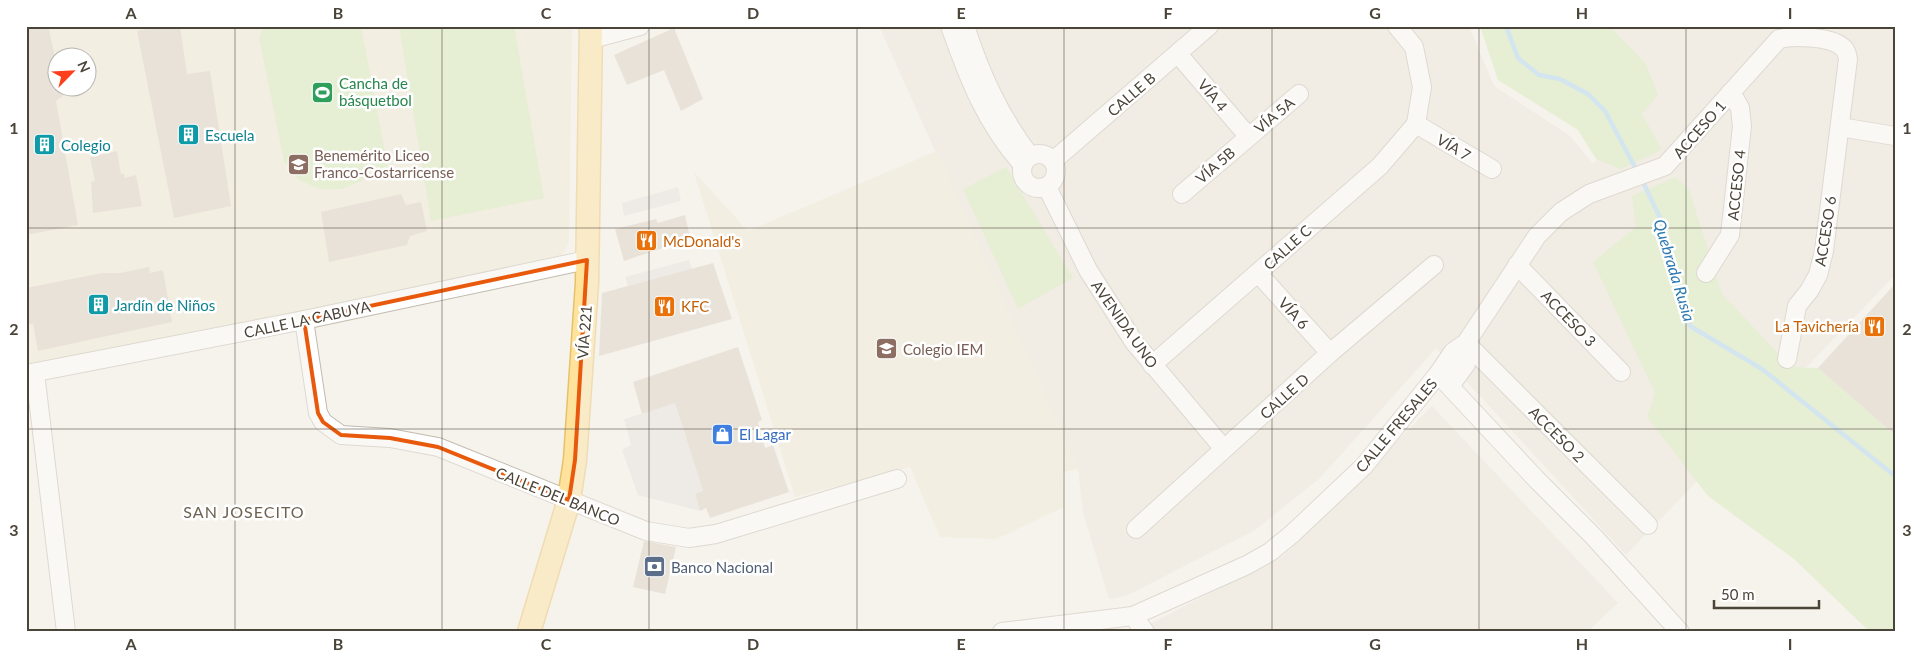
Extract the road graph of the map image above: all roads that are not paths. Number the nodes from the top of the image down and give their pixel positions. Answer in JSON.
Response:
{"nodes":[{"id":1,"x":640,"y":26,"type":"edge"},
{"id":2,"x":950,"y":26,"type":"edge"},
{"id":3,"x":965,"y":26,"type":"edge"},
{"id":4,"x":1209,"y":26,"type":"edge"},
{"id":5,"x":1397,"y":26,"type":"edge"},
{"id":6,"x":592,"y":33,"type":"edge"},
{"id":7,"x":1178,"y":54,"type":"junction"},
{"id":8,"x":1731,"y":92,"type":"junction"},
{"id":9,"x":1299,"y":94,"type":"dead end"},
{"id":10,"x":1416,"y":124,"type":"junction"},
{"id":11,"x":1840,"y":127,"type":"junction"},
{"id":12,"x":1248,"y":136,"type":"junction"},
{"id":13,"x":1895,"y":136,"type":"edge"},
{"id":14,"x":1026,"y":161,"type":"junction"},
{"id":15,"x":1053,"y":161,"type":"junction"},
{"id":16,"x":1492,"y":169,"type":"dead end"},
{"id":17,"x":1047,"y":186,"type":"junction"},
{"id":18,"x":1182,"y":194,"type":"dead end"},
{"id":19,"x":587,"y":260,"type":"junction"},
{"id":20,"x":1434,"y":265,"type":"dead end"},
{"id":21,"x":1516,"y":265,"type":"junction"},
{"id":22,"x":1258,"y":273,"type":"junction"},
{"id":23,"x":1706,"y":273,"type":"dead end"},
{"id":24,"x":304,"y":320,"type":"junction"},
{"id":25,"x":1466,"y":343,"type":"junction"},
{"id":26,"x":1330,"y":353,"type":"junction"},
{"id":27,"x":1787,"y":359,"type":"dead end"},
{"id":28,"x":1152,"y":365,"type":"junction"},
{"id":29,"x":1621,"y":372,"type":"dead end"},
{"id":30,"x":31,"y":374,"type":"edge"},
{"id":31,"x":1444,"y":380,"type":"junction"},
{"id":32,"x":1224,"y":449,"type":"junction"},
{"id":33,"x":897,"y":479,"type":"dead end"},
{"id":34,"x":569,"y":500,"type":"junction"},
{"id":35,"x":1648,"y":525,"type":"dead end"},
{"id":36,"x":1136,"y":529,"type":"dead end"},
{"id":37,"x":1133,"y":616,"type":"junction"},
{"id":38,"x":66,"y":632,"type":"edge"},
{"id":39,"x":529,"y":632,"type":"edge"},
{"id":40,"x":1002,"y":632,"type":"edge"},
{"id":41,"x":1145,"y":632,"type":"edge"},
{"id":42,"x":1680,"y":632,"type":"edge"}],
"edges":[{"from":1,"to":6,"type":"street"},
{"from":2,"to":14,"type":"street"},
{"from":3,"to":14,"type":"street"},
{"from":4,"to":7,"type":"street","name":"CALLE B"},
{"from":5,"to":10,"type":"street"},
{"from":6,"to":19,"type":"main road","name":"VÍA 221"},
{"from":7,"to":12,"type":"street","name":"VÍA 4"},
{"from":7,"to":15,"type":"street","name":"CALLE B"},
{"from":8,"to":11,"type":"street","name":"ACCESO 1"},
{"from":8,"to":21,"type":"street","name":"ACCESO 1"},
{"from":8,"to":23,"type":"street","name":"ACCESO 4"},
{"from":9,"to":12,"type":"street","name":"VÍA 5A"},
{"from":10,"to":16,"type":"street","name":"VÍA 7"},
{"from":10,"to":22,"type":"street","name":"CALLE C"},
{"from":11,"to":13,"type":"street"},
{"from":11,"to":27,"type":"street","name":"ACCESO 6"},
{"from":12,"to":18,"type":"street","name":"VÍA 5B"},
{"from":14,"to":15,"type":"street"},
{"from":14,"to":17,"type":"street"},
{"from":15,"to":17,"type":"street"},
{"from":17,"to":28,"type":"street","name":"AVENIDA UNO"},
{"from":19,"to":24,"type":"street","name":"CALLE LA CABUYA"},
{"from":19,"to":34,"type":"main road","name":"VÍA 221"},
{"from":20,"to":26,"type":"street","name":"CALLE D"},
{"from":21,"to":25,"type":"street","name":"ACCESO 1"},
{"from":21,"to":29,"type":"street","name":"ACCESO 3"},
{"from":22,"to":26,"type":"street","name":"VÍA 6"},
{"from":22,"to":28,"type":"street","name":"CALLE C"},
{"from":24,"to":30,"type":"street","name":"CALLE LA CABUYA"},
{"from":24,"to":34,"type":"street","name":"CALLE DEL BANCO"},
{"from":25,"to":31,"type":"street","name":"ACCESO 1"},
{"from":25,"to":35,"type":"street","name":"ACCESO 2"},
{"from":26,"to":32,"type":"street","name":"CALLE D"},
{"from":28,"to":32,"type":"street","name":"AVENIDA UNO"},
{"from":30,"to":38,"type":"street"},
{"from":31,"to":37,"type":"street","name":"CALLE FRESALES"},
{"from":31,"to":42,"type":"street","name":"CALLE FRESALES"},
{"from":32,"to":36,"type":"street","name":"CALLE D"},
{"from":33,"to":34,"type":"street","name":"CALLE DEL BANCO"},
{"from":34,"to":39,"type":"main road","name":"VÍA 221"},
{"from":37,"to":40,"type":"street","name":"CALLE FRESALES"},
{"from":37,"to":41,"type":"street"}]}
